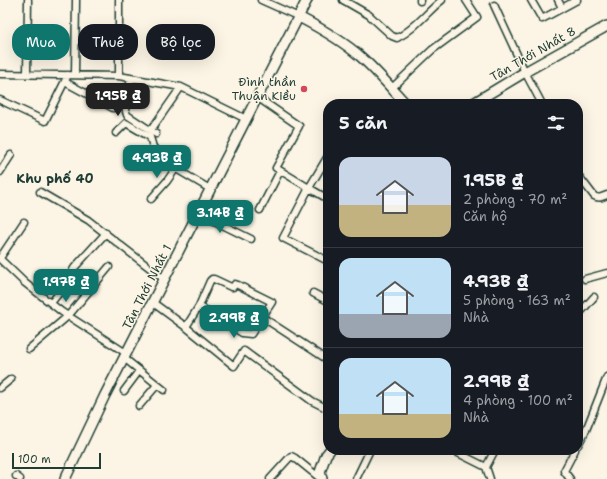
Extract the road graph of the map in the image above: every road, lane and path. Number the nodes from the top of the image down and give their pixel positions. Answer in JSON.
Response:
{"nodes":[{"id":1,"x":28,"y":0,"type":"edge"},
{"id":2,"x":76,"y":0,"type":"edge"},
{"id":3,"x":119,"y":0,"type":"edge"},
{"id":4,"x":261,"y":0,"type":"edge"},
{"id":5,"x":307,"y":0,"type":"edge"},
{"id":6,"x":343,"y":0,"type":"edge"},
{"id":7,"x":442,"y":0,"type":"edge"},
{"id":8,"x":466,"y":0,"type":"edge"},
{"id":9,"x":531,"y":0,"type":"edge"},
{"id":10,"x":558,"y":0,"type":"edge"},
{"id":11,"x":577,"y":0,"type":"edge"},
{"id":12,"x":494,"y":5,"type":"dead end"},
{"id":13,"x":562,"y":8,"type":"junction"},
{"id":14,"x":299,"y":17,"type":"junction"},
{"id":15,"x":607,"y":26,"type":"edge"},
{"id":16,"x":525,"y":72,"type":"junction"},
{"id":17,"x":0,"y":74,"type":"edge"},
{"id":18,"x":27,"y":74,"type":"junction"},
{"id":19,"x":72,"y":75,"type":"junction"},
{"id":20,"x":119,"y":76,"type":"junction"},
{"id":21,"x":131,"y":79,"type":"junction"},
{"id":22,"x":65,"y":82,"type":"junction"},
{"id":23,"x":181,"y":87,"type":"junction"},
{"id":24,"x":392,"y":88,"type":"junction"},
{"id":25,"x":257,"y":97,"type":"junction"},
{"id":26,"x":402,"y":99,"type":"edge"},
{"id":27,"x":480,"y":99,"type":"edge"},
{"id":28,"x":539,"y":99,"type":"edge"},
{"id":29,"x":0,"y":100,"type":"edge"},
{"id":30,"x":113,"y":108,"type":"dead end"},
{"id":31,"x":246,"y":119,"type":"junction"},
{"id":32,"x":116,"y":133,"type":"dead end"},
{"id":33,"x":11,"y":155,"type":"dead end"},
{"id":34,"x":323,"y":164,"type":"edge"},
{"id":35,"x":176,"y":168,"type":"junction"},
{"id":36,"x":280,"y":171,"type":"junction"},
{"id":37,"x":0,"y":172,"type":"edge"},
{"id":38,"x":583,"y":182,"type":"edge"},
{"id":39,"x":309,"y":188,"type":"junction"},
{"id":40,"x":210,"y":189,"type":"junction"},
{"id":41,"x":40,"y":192,"type":"dead end"},
{"id":42,"x":607,"y":195,"type":"edge"},
{"id":43,"x":323,"y":196,"type":"edge"},
{"id":44,"x":151,"y":199,"type":"dead end"},
{"id":45,"x":260,"y":210,"type":"dead end"},
{"id":46,"x":198,"y":213,"type":"junction"},
{"id":47,"x":24,"y":222,"type":"dead end"},
{"id":48,"x":106,"y":234,"type":"junction"},
{"id":49,"x":251,"y":239,"type":"dead end"},
{"id":50,"x":323,"y":258,"type":"edge"},
{"id":51,"x":0,"y":259,"type":"edge"},
{"id":52,"x":109,"y":267,"type":"dead end"},
{"id":53,"x":607,"y":273,"type":"edge"},
{"id":54,"x":164,"y":279,"type":"junction"},
{"id":55,"x":585,"y":279,"type":"dead end"},
{"id":56,"x":313,"y":293,"type":"dead end"},
{"id":57,"x":594,"y":297,"type":"dead end"},
{"id":58,"x":323,"y":298,"type":"edge"},
{"id":59,"x":152,"y":302,"type":"junction"},
{"id":60,"x":51,"y":303,"type":"junction"},
{"id":61,"x":198,"y":306,"type":"junction"},
{"id":62,"x":583,"y":309,"type":"edge"},
{"id":63,"x":68,"y":316,"type":"junction"},
{"id":64,"x":262,"y":317,"type":"junction"},
{"id":65,"x":186,"y":327,"type":"junction"},
{"id":66,"x":29,"y":350,"type":"dead end"},
{"id":67,"x":125,"y":355,"type":"junction"},
{"id":68,"x":323,"y":357,"type":"edge"},
{"id":69,"x":139,"y":371,"type":"junction"},
{"id":70,"x":607,"y":377,"type":"edge"},
{"id":71,"x":11,"y":379,"type":"dead end"},
{"id":72,"x":157,"y":385,"type":"junction"},
{"id":73,"x":0,"y":388,"type":"edge"},
{"id":74,"x":164,"y":390,"type":"dead end"},
{"id":75,"x":124,"y":391,"type":"dead end"},
{"id":76,"x":139,"y":406,"type":"dead end"},
{"id":77,"x":323,"y":406,"type":"edge"},
{"id":78,"x":583,"y":436,"type":"edge"},
{"id":79,"x":327,"y":455,"type":"edge"},
{"id":80,"x":368,"y":455,"type":"edge"},
{"id":81,"x":462,"y":455,"type":"edge"},
{"id":82,"x":492,"y":455,"type":"edge"},
{"id":83,"x":572,"y":455,"type":"edge"},
{"id":84,"x":486,"y":467,"type":"junction"},
{"id":85,"x":68,"y":478,"type":"edge"},
{"id":86,"x":270,"y":479,"type":"edge"},
{"id":87,"x":322,"y":479,"type":"edge"},
{"id":88,"x":356,"y":479,"type":"edge"},
{"id":89,"x":490,"y":479,"type":"edge"},
{"id":90,"x":570,"y":479,"type":"edge"}],
"edges":[{"from":1,"to":18,"type":"street"},
{"from":2,"to":19,"type":"street"},
{"from":3,"to":20,"type":"street"},
{"from":4,"to":14,"type":"street"},
{"from":5,"to":14,"type":"street","name":"Tân Thới Nhất 1"},
{"from":6,"to":7,"type":"street"},
{"from":8,"to":24,"type":"street"},
{"from":9,"to":13,"type":"street"},
{"from":10,"to":13,"type":"street"},
{"from":11,"to":13,"type":"street"},
{"from":12,"to":16,"type":"street"},
{"from":14,"to":24,"type":"street"},
{"from":14,"to":25,"type":"street","name":"Tân Thới Nhất 1"},
{"from":15,"to":16,"type":"street","name":"Tân Thới Nhất 8"},
{"from":16,"to":27,"type":"street","name":"Tân Thới Nhất 8"},
{"from":16,"to":28,"type":"street"},
{"from":17,"to":18,"type":"street"},
{"from":18,"to":19,"type":"street"},
{"from":19,"to":20,"type":"street"},
{"from":19,"to":22,"type":"street"},
{"from":20,"to":21,"type":"street"},
{"from":21,"to":23,"type":"street"},
{"from":21,"to":23,"type":"street"},
{"from":22,"to":29,"type":"street"},
{"from":22,"to":30,"type":"street"},
{"from":23,"to":31,"type":"street"},
{"from":24,"to":26,"type":"street"},
{"from":25,"to":31,"type":"street","name":"Tân Thới Nhất 1"},
{"from":25,"to":36,"type":"street"},
{"from":31,"to":40,"type":"street","name":"Tân Thới Nhất 1"},
{"from":32,"to":35,"type":"street"},
{"from":33,"to":37,"type":"street"},
{"from":34,"to":39,"type":"street"},
{"from":35,"to":40,"type":"street"},
{"from":35,"to":44,"type":"street"},
{"from":36,"to":39,"type":"street"},
{"from":36,"to":45,"type":"street"},
{"from":38,"to":42,"type":"street"},
{"from":39,"to":43,"type":"street"},
{"from":39,"to":50,"type":"street"},
{"from":40,"to":46,"type":"street","name":"Tân Thới Nhất 1"},
{"from":41,"to":48,"type":"street"},
{"from":46,"to":49,"type":"street"},
{"from":46,"to":54,"type":"street","name":"Tân Thới Nhất 1"},
{"from":47,"to":51,"type":"street"},
{"from":48,"to":54,"type":"street"},
{"from":48,"to":60,"type":"street"},
{"from":51,"to":60,"type":"street"},
{"from":52,"to":63,"type":"street"},
{"from":53,"to":55,"type":"street"},
{"from":54,"to":59,"type":"street","name":"Tân Thới Nhất 1"},
{"from":56,"to":58,"type":"street"},
{"from":57,"to":62,"type":"street"},
{"from":59,"to":65,"type":"street"},
{"from":59,"to":67,"type":"street","name":"Tân Thới Nhất 1"},
{"from":60,"to":63,"type":"street"},
{"from":61,"to":64,"type":"street"},
{"from":61,"to":64,"type":"street"},
{"from":61,"to":65,"type":"street"},
{"from":63,"to":66,"type":"street"},
{"from":63,"to":67,"type":"street"},
{"from":64,"to":68,"type":"street"},
{"from":65,"to":77,"type":"street"},
{"from":67,"to":69,"type":"street"},
{"from":67,"to":85,"type":"street","name":"Tân Thới Nhất 1"},
{"from":69,"to":72,"type":"street"},
{"from":69,"to":75,"type":"street"},
{"from":70,"to":78,"type":"street"},
{"from":71,"to":73,"type":"street"},
{"from":72,"to":74,"type":"street"},
{"from":72,"to":76,"type":"street"},
{"from":79,"to":87,"type":"street"},
{"from":80,"to":88,"type":"street"},
{"from":81,"to":84,"type":"street"},
{"from":82,"to":84,"type":"street"},
{"from":83,"to":90,"type":"street"},
{"from":84,"to":89,"type":"street"},
{"from":86,"to":87,"type":"street"}]}
